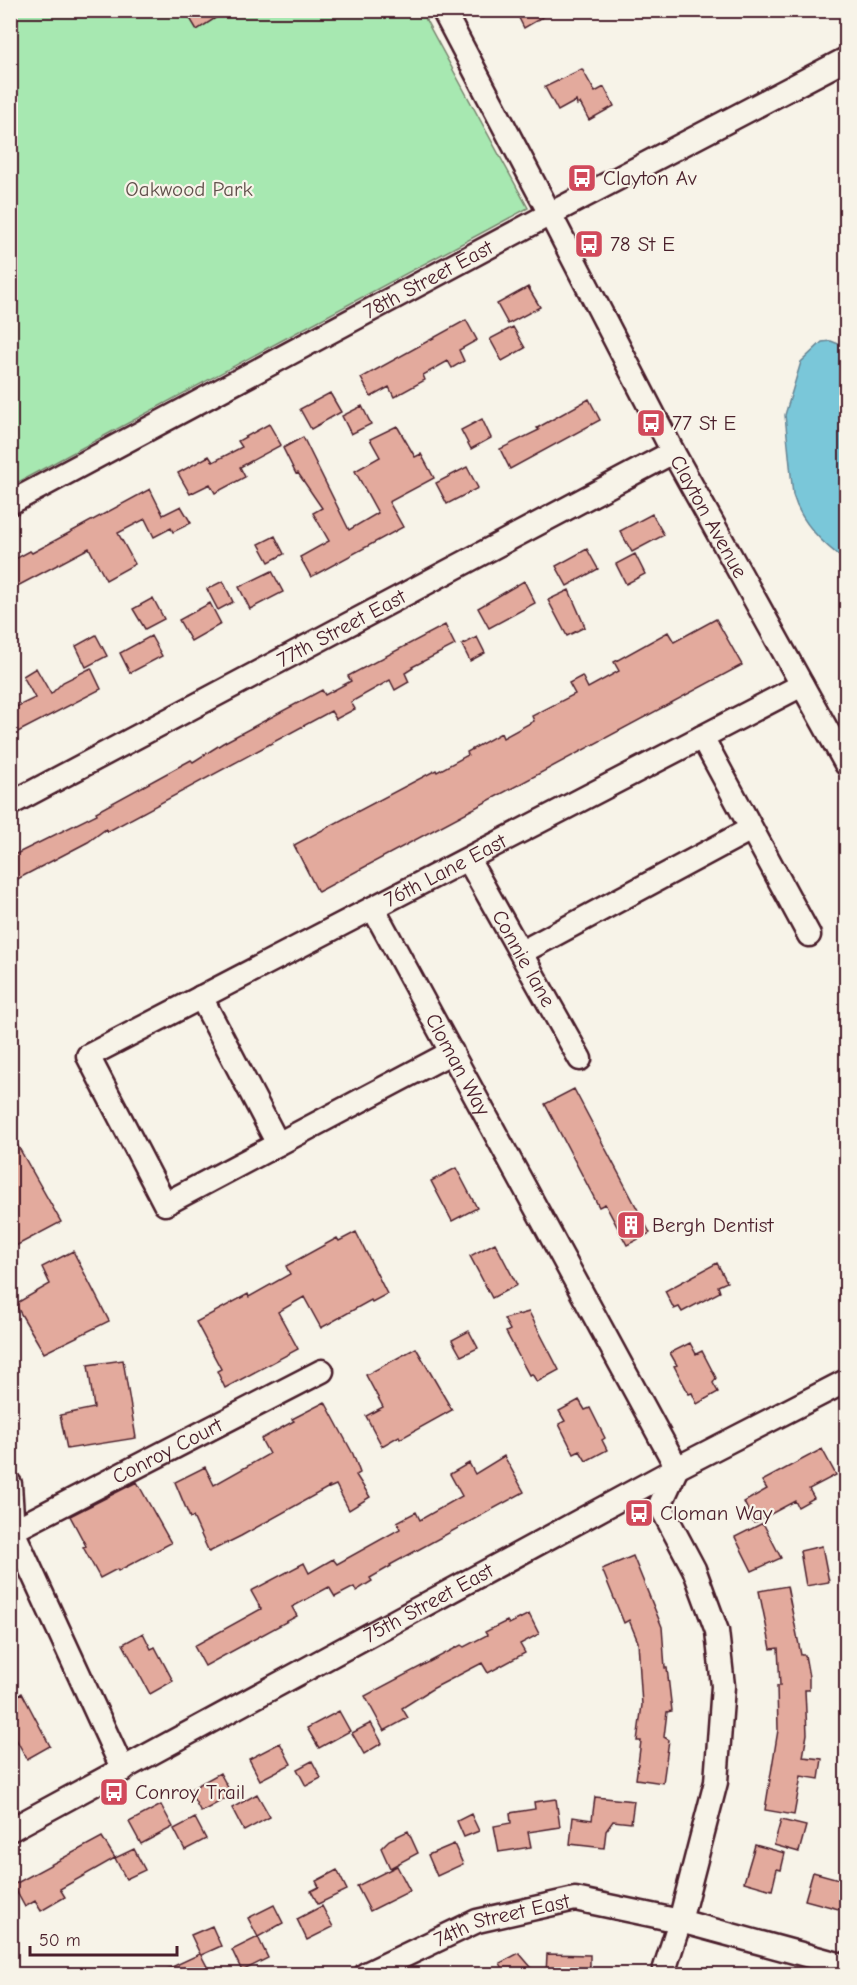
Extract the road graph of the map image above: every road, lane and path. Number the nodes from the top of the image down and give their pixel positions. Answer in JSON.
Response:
{"nodes":[{"id":1,"x":443,"y":10,"type":"edge"},
{"id":2,"x":846,"y":59,"type":"edge"},
{"id":3,"x":550,"y":214,"type":"junction"},
{"id":4,"x":673,"y":452,"type":"junction"},
{"id":5,"x":10,"y":503,"type":"edge"},
{"id":6,"x":802,"y":685,"type":"junction"},
{"id":7,"x":702,"y":737,"type":"junction"},
{"id":8,"x":846,"y":764,"type":"edge"},
{"id":9,"x":10,"y":804,"type":"edge"},
{"id":10,"x":751,"y":829,"type":"junction"},
{"id":11,"x":468,"y":859,"type":"junction"},
{"id":12,"x":373,"y":908,"type":"junction"},
{"id":13,"x":809,"y":935,"type":"dead end"},
{"id":14,"x":522,"y":952,"type":"junction"},
{"id":15,"x":201,"y":997,"type":"junction"},
{"id":16,"x":452,"y":1052,"type":"junction"},
{"id":17,"x":580,"y":1059,"type":"dead end"},
{"id":18,"x":278,"y":1144,"type":"junction"},
{"id":19,"x":322,"y":1371,"type":"dead end"},
{"id":20,"x":846,"y":1381,"type":"edge"},
{"id":21,"x":677,"y":1468,"type":"junction"},
{"id":22,"x":10,"y":1484,"type":"edge"},
{"id":23,"x":12,"y":1532,"type":"edge"},
{"id":24,"x":123,"y":1770,"type":"junction"},
{"id":25,"x":10,"y":1830,"type":"edge"},
{"id":26,"x":680,"y":1922,"type":"junction"},
{"id":27,"x":846,"y":1966,"type":"edge"},
{"id":28,"x":366,"y":1974,"type":"edge"},
{"id":29,"x":663,"y":1974,"type":"edge"}],
"edges":[{"from":1,"to":3,"type":"street","name":"Clayton Avenue"},
{"from":2,"to":3,"type":"street","name":"78th Street East"},
{"from":3,"to":4,"type":"street","name":"Clayton Avenue"},
{"from":3,"to":5,"type":"street","name":"78th Street East"},
{"from":4,"to":6,"type":"street","name":"Clayton Avenue"},
{"from":4,"to":9,"type":"street","name":"77th Street East"},
{"from":6,"to":7,"type":"street","name":"76th Lane East"},
{"from":6,"to":8,"type":"street","name":"Clayton Avenue"},
{"from":7,"to":10,"type":"street"},
{"from":7,"to":11,"type":"street","name":"76th Lane East"},
{"from":10,"to":13,"type":"street"},
{"from":10,"to":14,"type":"street"},
{"from":11,"to":12,"type":"street","name":"76th Lane East"},
{"from":11,"to":14,"type":"street","name":"Connie lane"},
{"from":12,"to":15,"type":"street","name":"76th Lane East"},
{"from":12,"to":16,"type":"street","name":"Cloman Way"},
{"from":14,"to":17,"type":"street","name":"Connie lane"},
{"from":15,"to":18,"type":"street"},
{"from":15,"to":18,"type":"street","name":"76th Lane East"},
{"from":16,"to":18,"type":"street"},
{"from":16,"to":21,"type":"street","name":"Cloman Way"},
{"from":19,"to":23,"type":"street","name":"Conroy Court"},
{"from":20,"to":21,"type":"street","name":"75th Street East"},
{"from":21,"to":24,"type":"street","name":"75th Street East"},
{"from":21,"to":26,"type":"street"},
{"from":22,"to":23,"type":"street"},
{"from":23,"to":24,"type":"street"},
{"from":24,"to":25,"type":"street","name":"75th Street East"},
{"from":26,"to":27,"type":"street","name":"74th Street East"},
{"from":26,"to":28,"type":"street","name":"74th Street East"},
{"from":26,"to":29,"type":"street"}]}
